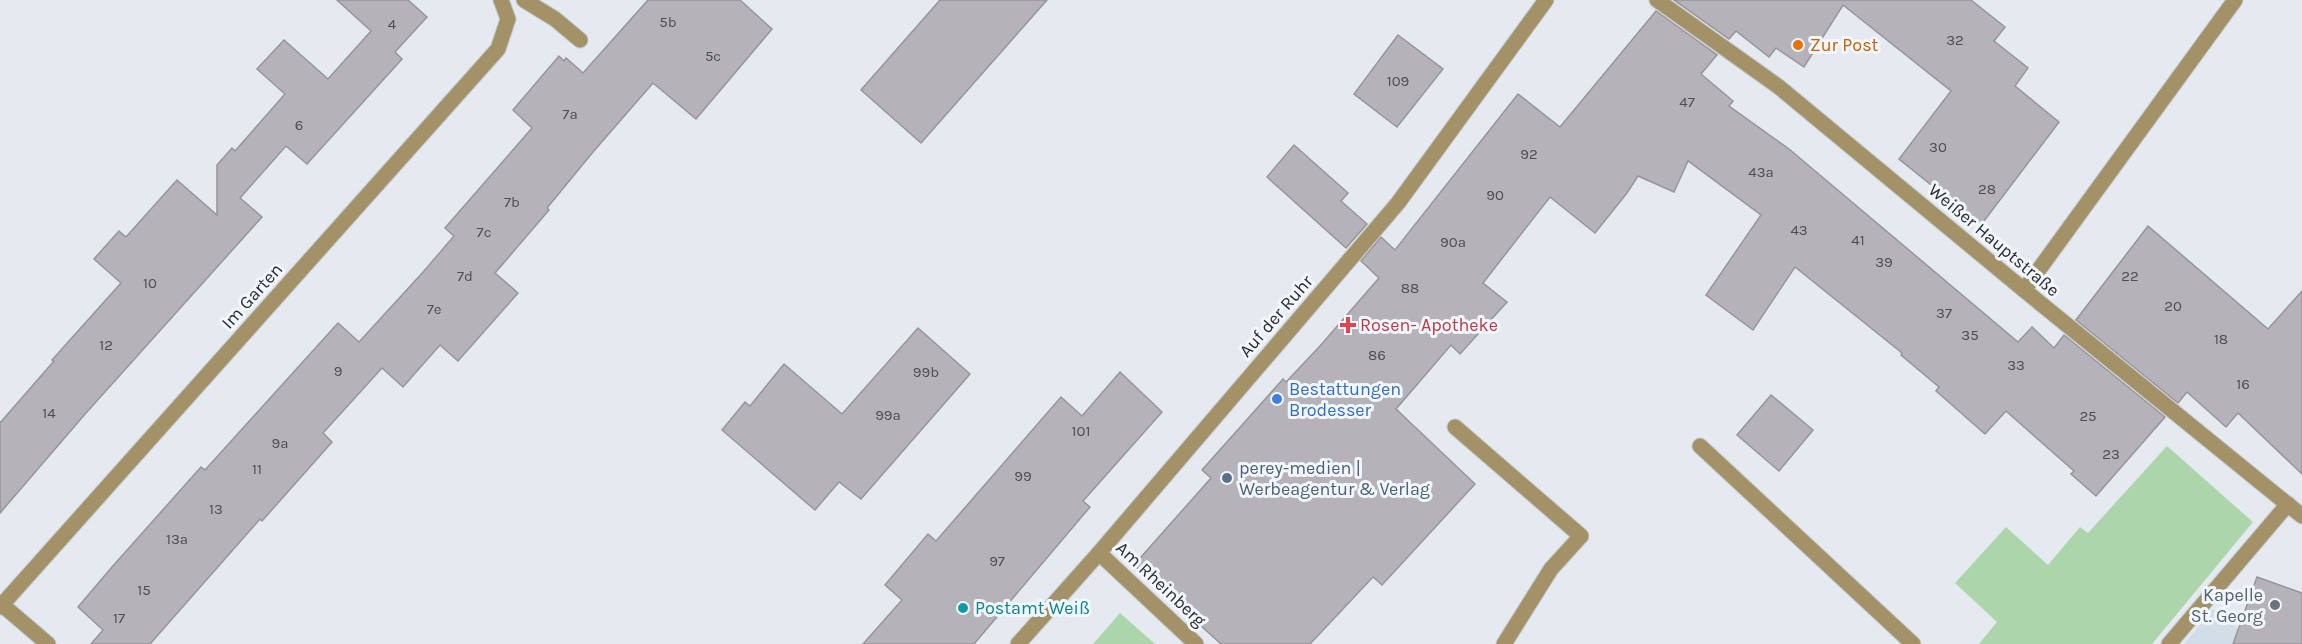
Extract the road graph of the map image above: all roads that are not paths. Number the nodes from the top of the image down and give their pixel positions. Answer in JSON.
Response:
{"nodes":[{"id":1,"x":523,"y":0,"type":"edge"},
{"id":2,"x":1546,"y":0,"type":"edge"},
{"id":3,"x":1657,"y":0,"type":"edge"},
{"id":4,"x":2235,"y":0,"type":"edge"},
{"id":5,"x":502,"y":1,"type":"edge"},
{"id":6,"x":580,"y":40,"type":"dead end"},
{"id":7,"x":2024,"y":290,"type":"junction"},
{"id":8,"x":1455,"y":427,"type":"dead end"},
{"id":9,"x":1700,"y":446,"type":"dead end"},
{"id":10,"x":2288,"y":504,"type":"junction"},
{"id":11,"x":2302,"y":516,"type":"edge"},
{"id":12,"x":1099,"y":553,"type":"junction"},
{"id":13,"x":1,"y":605,"type":"edge"},
{"id":14,"x":48,"y":644,"type":"edge"},
{"id":15,"x":1018,"y":644,"type":"edge"},
{"id":16,"x":1196,"y":644,"type":"edge"},
{"id":17,"x":1504,"y":644,"type":"edge"},
{"id":18,"x":1913,"y":644,"type":"edge"},
{"id":19,"x":2169,"y":644,"type":"edge"}],
"edges":[{"from":1,"to":5,"type":"street"},
{"from":1,"to":6,"type":"street"},
{"from":2,"to":12,"type":"street","name":"Auf der Ruhr"},
{"from":3,"to":7,"type":"street","name":"Weißer Hauptstraße"},
{"from":4,"to":7,"type":"street"},
{"from":5,"to":13,"type":"street","name":"Im Garten"},
{"from":7,"to":10,"type":"street","name":"Weißer Hauptstraße"},
{"from":8,"to":17,"type":"street"},
{"from":9,"to":18,"type":"street"},
{"from":10,"to":11,"type":"street","name":"Weißer Hauptstraße"},
{"from":10,"to":19,"type":"street"},
{"from":12,"to":15,"type":"street","name":"Auf der Ruhr"},
{"from":12,"to":16,"type":"street","name":"Am Rheinberg"},
{"from":13,"to":14,"type":"street"}]}
